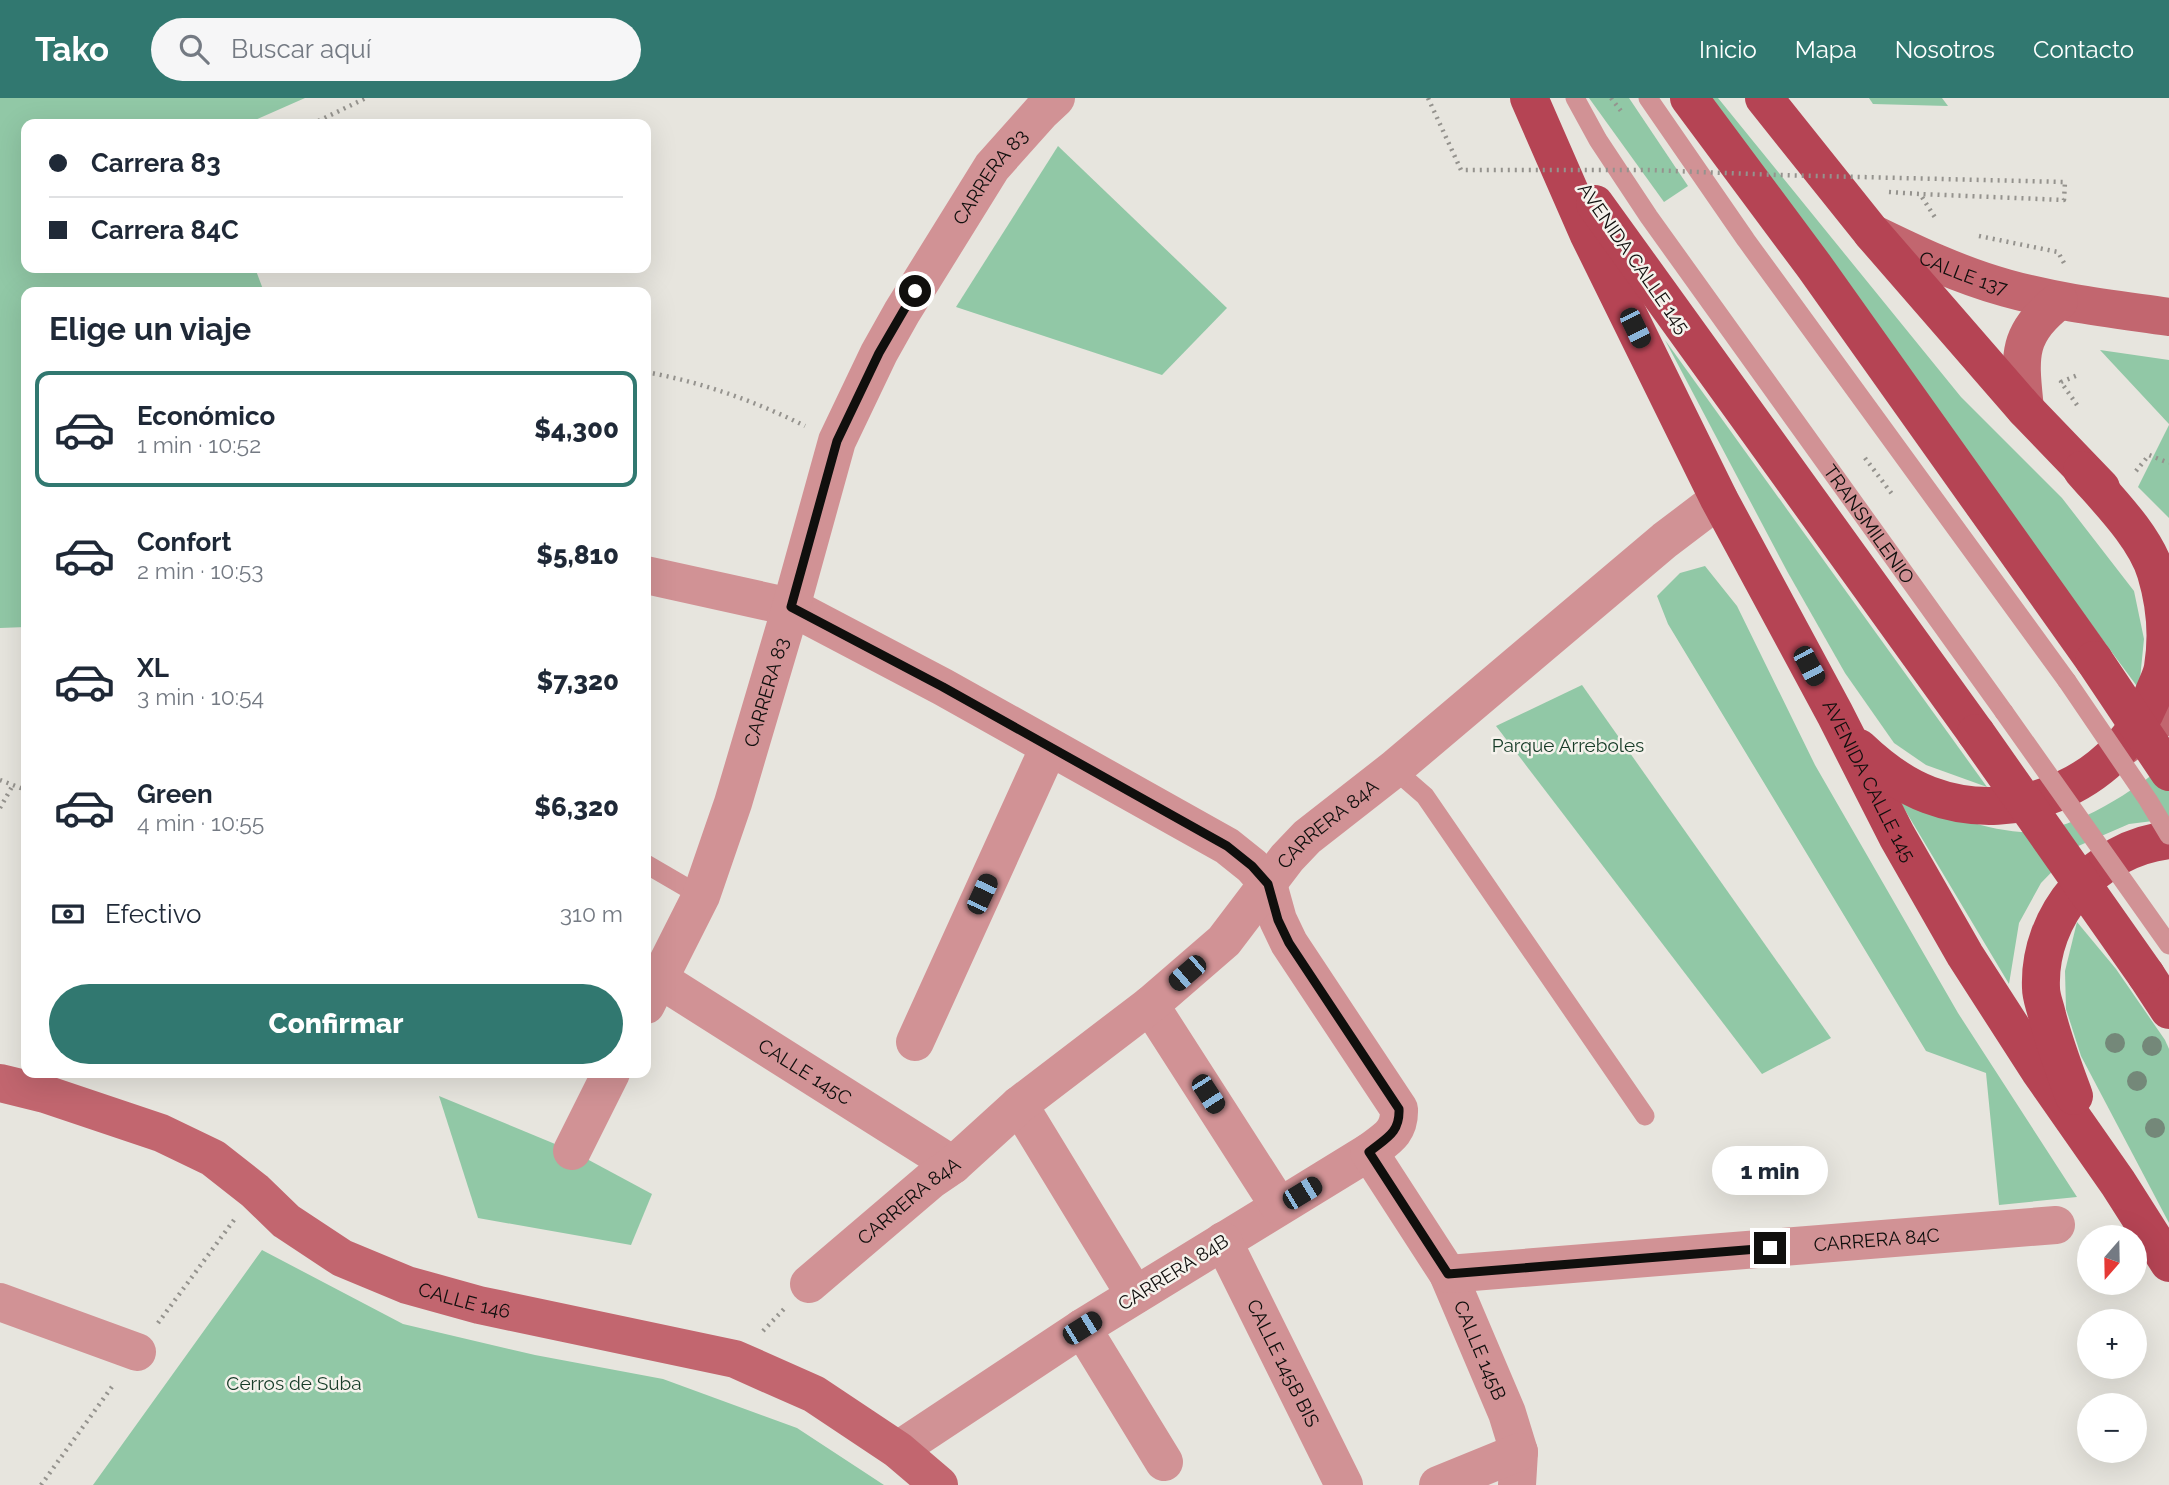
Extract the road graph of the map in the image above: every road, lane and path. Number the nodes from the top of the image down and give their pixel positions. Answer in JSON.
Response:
{"nodes":[{"id":1,"x":366,"y":98,"type":"edge"},
{"id":2,"x":1056,"y":98,"type":"edge"},
{"id":3,"x":1428,"y":98,"type":"edge"},
{"id":4,"x":1575,"y":98,"type":"edge"},
{"id":5,"x":1648,"y":98,"type":"edge"},
{"id":6,"x":1689,"y":98,"type":"edge"},
{"id":7,"x":1764,"y":98,"type":"edge"},
{"id":8,"x":1534,"y":109,"type":"edge"},
{"id":9,"x":322,"y":119,"type":"edge"},
{"id":10,"x":1944,"y":225,"type":"dead end"},
{"id":11,"x":1872,"y":233,"type":"junction"},
{"id":12,"x":1968,"y":234,"type":"dead end"},
{"id":13,"x":2058,"y":252,"type":"dead end"},
{"id":14,"x":2059,"y":301,"type":"junction"},
{"id":15,"x":2169,"y":317,"type":"edge"},
{"id":16,"x":651,"y":373,"type":"edge"},
{"id":17,"x":2078,"y":375,"type":"dead end"},
{"id":18,"x":2061,"y":383,"type":"dead end"},
{"id":19,"x":2025,"y":409,"type":"junction"},
{"id":20,"x":837,"y":441,"type":"junction"},
{"id":21,"x":2169,"y":463,"type":"edge"},
{"id":22,"x":2129,"y":464,"type":"dead end"},
{"id":23,"x":2082,"y":470,"type":"junction"},
{"id":24,"x":1718,"y":499,"type":"junction"},
{"id":25,"x":2169,"y":559,"type":"edge"},
{"id":26,"x":651,"y":576,"type":"edge"},
{"id":27,"x":791,"y":607,"type":"junction"},
{"id":28,"x":2080,"y":671,"type":"junction"},
{"id":29,"x":2169,"y":712,"type":"edge"},
{"id":30,"x":1835,"y":714,"type":"junction"},
{"id":31,"x":1990,"y":722,"type":"junction"},
{"id":32,"x":1049,"y":747,"type":"junction"},
{"id":33,"x":2123,"y":747,"type":"junction"},
{"id":34,"x":1394,"y":769,"type":"junction"},
{"id":35,"x":2169,"y":772,"type":"edge"},
{"id":36,"x":0,"y":780,"type":"edge"},
{"id":37,"x":13,"y":785,"type":"junction"},
{"id":38,"x":21,"y":788,"type":"edge"},
{"id":39,"x":0,"y":808,"type":"edge"},
{"id":40,"x":2169,"y":837,"type":"edge"},
{"id":41,"x":651,"y":867,"type":"edge"},
{"id":42,"x":1268,"y":884,"type":"junction"},
{"id":43,"x":701,"y":897,"type":"junction"},
{"id":44,"x":2169,"y":945,"type":"edge"},
{"id":45,"x":652,"y":992,"type":"edge"},
{"id":46,"x":1150,"y":1004,"type":"junction"},
{"id":47,"x":2169,"y":1010,"type":"edge"},
{"id":48,"x":915,"y":1042,"type":"dead end"},
{"id":49,"x":608,"y":1078,"type":"edge"},
{"id":50,"x":0,"y":1083,"type":"edge"},
{"id":51,"x":1019,"y":1105,"type":"junction"},
{"id":52,"x":1645,"y":1116,"type":"dead end"},
{"id":53,"x":572,"y":1151,"type":"dead end"},
{"id":54,"x":1369,"y":1152,"type":"junction"},
{"id":55,"x":953,"y":1165,"type":"junction"},
{"id":56,"x":2118,"y":1182,"type":"junction"},
{"id":57,"x":1279,"y":1206,"type":"junction"},
{"id":58,"x":2056,"y":1225,"type":"dead end"},
{"id":59,"x":1223,"y":1241,"type":"junction"},
{"id":60,"x":2169,"y":1263,"type":"edge"},
{"id":61,"x":1448,"y":1274,"type":"junction"},
{"id":62,"x":809,"y":1284,"type":"joint"},
{"id":63,"x":1135,"y":1295,"type":"junction"},
{"id":64,"x":0,"y":1302,"type":"edge"},
{"id":65,"x":1082,"y":1328,"type":"junction"},
{"id":66,"x":137,"y":1352,"type":"dead end"},
{"id":67,"x":735,"y":1359,"type":"junction"},
{"id":68,"x":898,"y":1450,"type":"junction"},
{"id":69,"x":1164,"y":1462,"type":"dead end"},
{"id":70,"x":1518,"y":1469,"type":"edge"},
{"id":71,"x":939,"y":1485,"type":"edge"},
{"id":72,"x":1344,"y":1485,"type":"edge"},
{"id":73,"x":1438,"y":1485,"type":"edge"}],
"edges":[{"from":1,"to":9,"type":"path"},
{"from":2,"to":20,"type":"street","name":"CARRERA 83"},
{"from":3,"to":10,"type":"path","bridge":true},
{"from":4,"to":31,"type":"lane","name":"TRANSMILENIO"},
{"from":5,"to":28,"type":"lane"},
{"from":6,"to":28,"type":"main road"},
{"from":7,"to":11,"type":"main road"},
{"from":8,"to":24,"type":"main road","name":"AVENIDA CALLE 145"},
{"from":8,"to":31,"type":"main road","name":"AVENIDA CALLE 145"},
{"from":11,"to":14,"type":"street","name":"CALLE 137"},
{"from":11,"to":19,"type":"main road"},
{"from":12,"to":13,"type":"path"},
{"from":14,"to":15,"type":"street","name":"CALLE 137"},
{"from":14,"to":19,"type":"street"},
{"from":16,"to":20,"type":"path"},
{"from":17,"to":18,"type":"path"},
{"from":19,"to":23,"type":"main road"},
{"from":20,"to":27,"type":"street","name":"CARRERA 83"},
{"from":21,"to":22,"type":"path"},
{"from":23,"to":25,"type":"main road"},
{"from":23,"to":33,"type":"main road"},
{"from":24,"to":30,"type":"main road","name":"AVENIDA CALLE 145"},
{"from":24,"to":34,"type":"street","name":"CARRERA 84A"},
{"from":26,"to":27,"type":"street"},
{"from":27,"to":32,"type":"street"},
{"from":27,"to":43,"type":"street","name":"CARRERA 83"},
{"from":28,"to":35,"type":"main road","bridge":true},
{"from":28,"to":40,"type":"lane","bridge":true},
{"from":29,"to":33,"type":"street"},
{"from":30,"to":33,"type":"main road"},
{"from":30,"to":56,"type":"main road","name":"AVENIDA CALLE 145"},
{"from":31,"to":44,"type":"lane","name":"TRANSMILENIO","bridge":true},
{"from":31,"to":47,"type":"main road","name":"AVENIDA CALLE 145","bridge":true},
{"from":32,"to":42,"type":"street"},
{"from":32,"to":48,"type":"street"},
{"from":34,"to":42,"type":"street","name":"CARRERA 84A"},
{"from":34,"to":52,"type":"lane"},
{"from":36,"to":37,"type":"path"},
{"from":37,"to":38,"type":"path"},
{"from":37,"to":39,"type":"path"},
{"from":40,"to":56,"type":"main road"},
{"from":41,"to":43,"type":"lane"},
{"from":42,"to":46,"type":"street","name":"CARRERA 84A"},
{"from":42,"to":54,"type":"street","name":"CARRERA 84B"},
{"from":43,"to":45,"type":"street","name":"CARRERA 83"},
{"from":45,"to":55,"type":"street","name":"CALLE 145C"},
{"from":46,"to":51,"type":"street","name":"CARRERA 84A"},
{"from":46,"to":57,"type":"street"},
{"from":49,"to":53,"type":"street"},
{"from":50,"to":67,"type":"street","name":"CALLE 146"},
{"from":51,"to":55,"type":"street","name":"CARRERA 84A"},
{"from":51,"to":63,"type":"street"},
{"from":54,"to":57,"type":"street","name":"CARRERA 84B"},
{"from":54,"to":61,"type":"street","name":"CALLE 145B"},
{"from":55,"to":62,"type":"street","name":"CARRERA 84A"},
{"from":56,"to":60,"type":"main road","name":"AVENIDA CALLE 145"},
{"from":57,"to":59,"type":"street","name":"CARRERA 84B"},
{"from":58,"to":61,"type":"street","name":"CARRERA 84C"},
{"from":59,"to":63,"type":"street","name":"CARRERA 84B"},
{"from":59,"to":72,"type":"street","name":"CALLE 145B BIS"},
{"from":61,"to":70,"type":"street","name":"CALLE 145B"},
{"from":62,"to":67,"type":"path"},
{"from":63,"to":65,"type":"street","name":"CARRERA 84B"},
{"from":64,"to":66,"type":"street"},
{"from":65,"to":68,"type":"street","name":"CARRERA 84B"},
{"from":65,"to":69,"type":"street"},
{"from":67,"to":68,"type":"street","name":"CALLE 146"},
{"from":68,"to":71,"type":"street","name":"CALLE 146"},
{"from":70,"to":73,"type":"street"}]}
